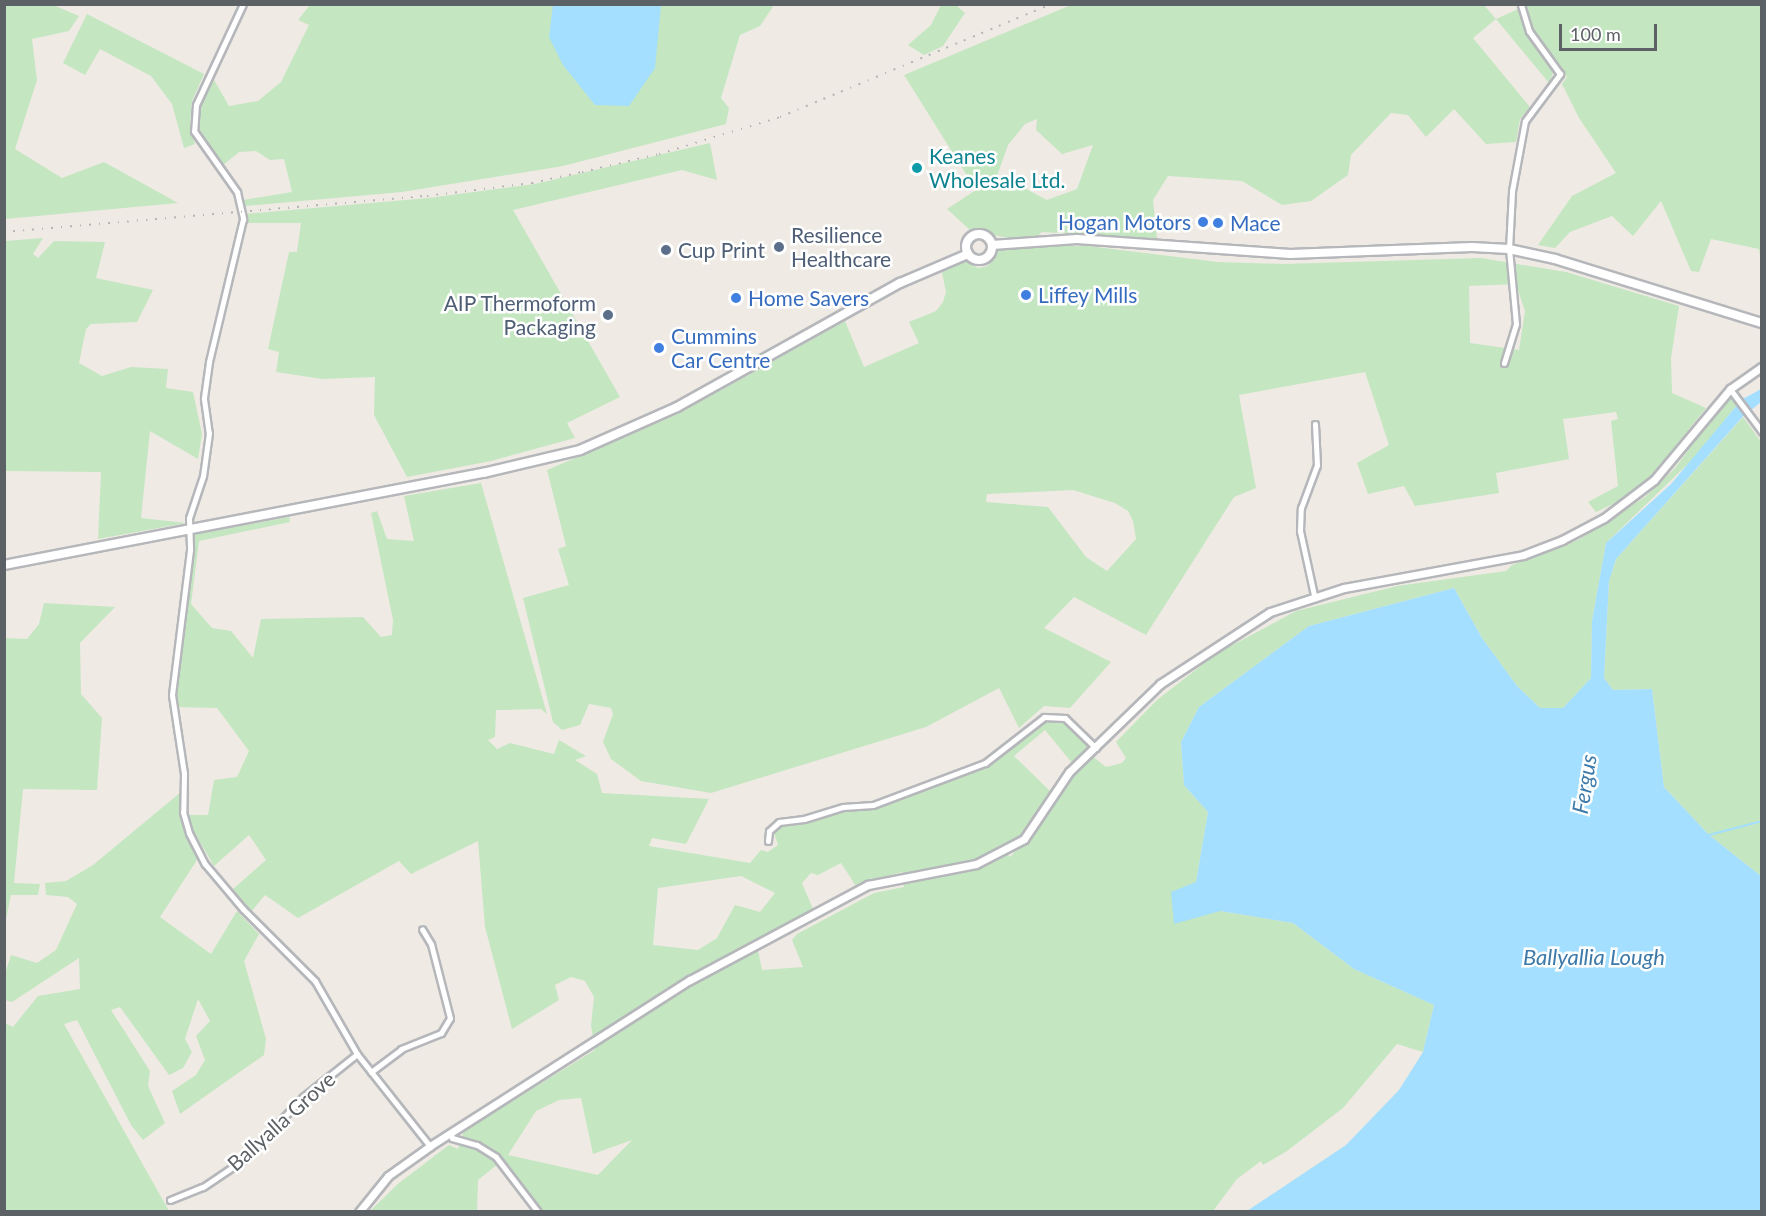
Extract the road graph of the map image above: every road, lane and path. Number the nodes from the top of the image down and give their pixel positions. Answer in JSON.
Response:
{"nodes":[{"id":1,"x":243,"y":4,"type":"edge"},
{"id":2,"x":1521,"y":4,"type":"edge"},
{"id":3,"x":992,"y":245,"type":"junction"},
{"id":4,"x":1509,"y":249,"type":"junction"},
{"id":5,"x":968,"y":254,"type":"junction"},
{"id":6,"x":1761,"y":322,"type":"edge"},
{"id":7,"x":1504,"y":363,"type":"dead end"},
{"id":8,"x":1761,"y":367,"type":"edge"},
{"id":9,"x":1730,"y":389,"type":"junction"},
{"id":10,"x":1315,"y":424,"type":"dead end"},
{"id":11,"x":1761,"y":432,"type":"edge"},
{"id":12,"x":189,"y":530,"type":"junction"},
{"id":13,"x":4,"y":565,"type":"edge"},
{"id":14,"x":1314,"y":595,"type":"junction"},
{"id":15,"x":1096,"y":748,"type":"junction"},
{"id":16,"x":768,"y":841,"type":"dead end"},
{"id":17,"x":422,"y":929,"type":"dead end"},
{"id":18,"x":357,"y":1054,"type":"junction"},
{"id":19,"x":371,"y":1072,"type":"junction"},
{"id":20,"x":451,"y":1134,"type":"junction"},
{"id":21,"x":430,"y":1146,"type":"junction"},
{"id":22,"x":170,"y":1200,"type":"dead end"},
{"id":23,"x":359,"y":1212,"type":"edge"},
{"id":24,"x":538,"y":1212,"type":"edge"}],
"edges":[{"from":1,"to":12,"type":"street"},
{"from":2,"to":4,"type":"street"},
{"from":3,"to":4,"type":"main road"},
{"from":3,"to":5,"type":"main road"},
{"from":3,"to":5,"type":"main road"},
{"from":4,"to":6,"type":"main road"},
{"from":4,"to":7,"type":"street"},
{"from":5,"to":12,"type":"main road"},
{"from":8,"to":9,"type":"street"},
{"from":9,"to":11,"type":"street"},
{"from":9,"to":14,"type":"street"},
{"from":10,"to":14,"type":"street"},
{"from":12,"to":13,"type":"main road"},
{"from":12,"to":18,"type":"street"},
{"from":14,"to":15,"type":"street"},
{"from":15,"to":16,"type":"street"},
{"from":15,"to":20,"type":"street"},
{"from":17,"to":19,"type":"street"},
{"from":18,"to":19,"type":"street"},
{"from":18,"to":22,"type":"street","name":"Ballyalla Grove"},
{"from":19,"to":21,"type":"street"},
{"from":20,"to":21,"type":"street"},
{"from":20,"to":24,"type":"street"},
{"from":21,"to":23,"type":"street"}]}
